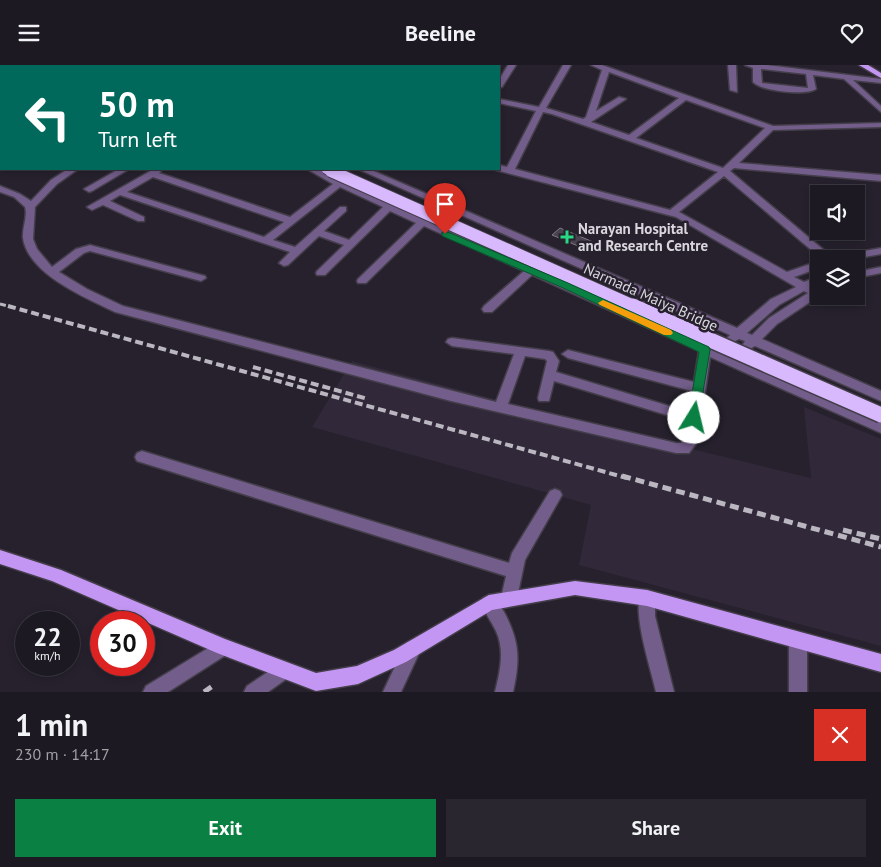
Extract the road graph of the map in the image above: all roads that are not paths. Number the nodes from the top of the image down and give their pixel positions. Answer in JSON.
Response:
{"nodes":[{"id":1,"x":512,"y":65,"type":"edge"},
{"id":2,"x":567,"y":65,"type":"edge"},
{"id":3,"x":595,"y":65,"type":"edge"},
{"id":4,"x":732,"y":65,"type":"edge"},
{"id":5,"x":749,"y":65,"type":"edge"},
{"id":6,"x":863,"y":65,"type":"edge"},
{"id":7,"x":758,"y":66,"type":"edge"},
{"id":8,"x":773,"y":66,"type":"edge"},
{"id":9,"x":606,"y":69,"type":"junction"},
{"id":10,"x":879,"y":71,"type":"edge"},
{"id":11,"x":810,"y":72,"type":"junction"},
{"id":12,"x":845,"y":76,"type":"junction"},
{"id":13,"x":881,"y":81,"type":"edge"},
{"id":14,"x":500,"y":83,"type":"edge"},
{"id":15,"x":734,"y":90,"type":"dead end"},
{"id":16,"x":686,"y":96,"type":"junction"},
{"id":17,"x":622,"y":99,"type":"dead end"},
{"id":18,"x":500,"y":101,"type":"edge"},
{"id":19,"x":541,"y":109,"type":"junction"},
{"id":20,"x":881,"y":109,"type":"edge"},
{"id":21,"x":587,"y":121,"type":"junction"},
{"id":22,"x":881,"y":125,"type":"edge"},
{"id":23,"x":772,"y":127,"type":"junction"},
{"id":24,"x":632,"y":138,"type":"junction"},
{"id":25,"x":732,"y":165,"type":"junction"},
{"id":26,"x":500,"y":168,"type":"edge"},
{"id":27,"x":72,"y":170,"type":"edge"},
{"id":28,"x":123,"y":170,"type":"edge"},
{"id":29,"x":312,"y":170,"type":"edge"},
{"id":30,"x":328,"y":170,"type":"edge"},
{"id":31,"x":344,"y":170,"type":"edge"},
{"id":32,"x":364,"y":170,"type":"edge"},
{"id":33,"x":510,"y":170,"type":"junction"},
{"id":34,"x":156,"y":171,"type":"edge"},
{"id":35,"x":724,"y":171,"type":"junction"},
{"id":36,"x":881,"y":178,"type":"edge"},
{"id":37,"x":340,"y":183,"type":"junction"},
{"id":38,"x":0,"y":189,"type":"edge"},
{"id":39,"x":89,"y":189,"type":"dead end"},
{"id":40,"x":119,"y":192,"type":"junction"},
{"id":41,"x":102,"y":201,"type":"junction"},
{"id":42,"x":30,"y":207,"type":"junction"},
{"id":43,"x":92,"y":207,"type":"dead end"},
{"id":44,"x":388,"y":207,"type":"junction"},
{"id":45,"x":342,"y":209,"type":"dead end"},
{"id":46,"x":672,"y":213,"type":"junction"},
{"id":47,"x":140,"y":219,"type":"dead end"},
{"id":48,"x":291,"y":221,"type":"junction"},
{"id":49,"x":422,"y":223,"type":"junction"},
{"id":50,"x":317,"y":232,"type":"junction"},
{"id":51,"x":265,"y":241,"type":"junction"},
{"id":52,"x":351,"y":244,"type":"junction"},
{"id":53,"x":818,"y":250,"type":"edge"},
{"id":54,"x":296,"y":251,"type":"junction"},
{"id":55,"x":881,"y":251,"type":"edge"},
{"id":56,"x":865,"y":254,"type":"edge"},
{"id":57,"x":284,"y":263,"type":"dead end"},
{"id":58,"x":881,"y":263,"type":"edge"},
{"id":59,"x":865,"y":266,"type":"edge"},
{"id":60,"x":810,"y":267,"type":"edge"},
{"id":61,"x":881,"y":270,"type":"edge"},
{"id":62,"x":530,"y":271,"type":"junction"},
{"id":63,"x":54,"y":272,"type":"junction"},
{"id":64,"x":321,"y":273,"type":"dead end"},
{"id":65,"x":865,"y":273,"type":"edge"},
{"id":66,"x":786,"y":276,"type":"junction"},
{"id":67,"x":201,"y":277,"type":"dead end"},
{"id":68,"x":362,"y":281,"type":"dead end"},
{"id":69,"x":810,"y":283,"type":"edge"},
{"id":70,"x":804,"y":286,"type":"junction"},
{"id":71,"x":810,"y":289,"type":"edge"},
{"id":72,"x":810,"y":297,"type":"edge"},
{"id":73,"x":488,"y":309,"type":"dead end"},
{"id":74,"x":738,"y":334,"type":"junction"},
{"id":75,"x":754,"y":341,"type":"junction"},
{"id":76,"x":452,"y":342,"type":"dead end"},
{"id":77,"x":521,"y":351,"type":"junction"},
{"id":78,"x":709,"y":352,"type":"junction"},
{"id":79,"x":568,"y":354,"type":"dead end"},
{"id":80,"x":732,"y":362,"type":"junction"},
{"id":81,"x":550,"y":375,"type":"junction"},
{"id":82,"x":699,"y":388,"type":"junction"},
{"id":83,"x":881,"y":396,"type":"edge"},
{"id":84,"x":544,"y":398,"type":"dead end"},
{"id":85,"x":881,"y":405,"type":"edge"},
{"id":86,"x":500,"y":408,"type":"junction"},
{"id":87,"x":881,"y":415,"type":"edge"},
{"id":88,"x":694,"y":418,"type":"junction"},
{"id":89,"x":881,"y":428,"type":"edge"},
{"id":90,"x":142,"y":457,"type":"dead end"},
{"id":91,"x":555,"y":495,"type":"dead end"},
{"id":92,"x":0,"y":557,"type":"edge"},
{"id":93,"x":515,"y":572,"type":"junction"},
{"id":94,"x":509,"y":598,"type":"junction"},
{"id":95,"x":646,"y":598,"type":"junction"},
{"id":96,"x":489,"y":603,"type":"junction"},
{"id":97,"x":798,"y":640,"type":"junction"},
{"id":98,"x":222,"y":647,"type":"junction"},
{"id":99,"x":412,"y":649,"type":"junction"},
{"id":100,"x":881,"y":663,"type":"edge"},
{"id":101,"x":283,"y":671,"type":"junction"},
{"id":102,"x":152,"y":692,"type":"edge"},
{"id":103,"x":253,"y":692,"type":"edge"},
{"id":104,"x":392,"y":692,"type":"edge"},
{"id":105,"x":504,"y":692,"type":"edge"},
{"id":106,"x":665,"y":692,"type":"edge"},
{"id":107,"x":798,"y":692,"type":"edge"}],
"edges":[{"from":1,"to":14,"type":"street"},
{"from":2,"to":19,"type":"street"},
{"from":3,"to":9,"type":"street"},
{"from":4,"to":15,"type":"street"},
{"from":5,"to":7,"type":"street"},
{"from":6,"to":10,"type":"main road"},
{"from":7,"to":8,"type":"street"},
{"from":7,"to":11,"type":"street"},
{"from":8,"to":11,"type":"street"},
{"from":9,"to":16,"type":"street"},
{"from":9,"to":21,"type":"street"},
{"from":11,"to":12,"type":"street"},
{"from":12,"to":13,"type":"street"},
{"from":12,"to":20,"type":"street"},
{"from":16,"to":23,"type":"street"},
{"from":16,"to":24,"type":"street"},
{"from":17,"to":21,"type":"street"},
{"from":18,"to":19,"type":"street"},
{"from":19,"to":21,"type":"street"},
{"from":19,"to":33,"type":"street"},
{"from":21,"to":24,"type":"street"},
{"from":22,"to":23,"type":"street"},
{"from":23,"to":25,"type":"street"},
{"from":24,"to":35,"type":"street"},
{"from":25,"to":35,"type":"street"},
{"from":25,"to":36,"type":"street"},
{"from":26,"to":33,"type":"street"},
{"from":27,"to":42,"type":"street"},
{"from":28,"to":39,"type":"street"},
{"from":29,"to":37,"type":"street"},
{"from":30,"to":87,"type":"highway","name":"Narmada Maiya Bridge","bridge":true},
{"from":31,"to":85,"type":"highway"},
{"from":32,"to":74,"type":"street"},
{"from":33,"to":46,"type":"street"},
{"from":34,"to":40,"type":"street"},
{"from":34,"to":48,"type":"street"},
{"from":35,"to":46,"type":"street"},
{"from":35,"to":53,"type":"street"},
{"from":37,"to":44,"type":"street"},
{"from":37,"to":48,"type":"street"},
{"from":38,"to":42,"type":"street"},
{"from":40,"to":41,"type":"street"},
{"from":40,"to":51,"type":"street"},
{"from":41,"to":43,"type":"street"},
{"from":41,"to":47,"type":"street"},
{"from":42,"to":63,"type":"street"},
{"from":44,"to":49,"type":"street"},
{"from":44,"to":52,"type":"street"},
{"from":45,"to":50,"type":"street"},
{"from":46,"to":66,"type":"street"},
{"from":48,"to":51,"type":"street"},
{"from":49,"to":62,"type":"street"},
{"from":49,"to":68,"type":"street"},
{"from":50,"to":52,"type":"street"},
{"from":50,"to":54,"type":"street"},
{"from":51,"to":54,"type":"street"},
{"from":52,"to":64,"type":"street"},
{"from":54,"to":57,"type":"street"},
{"from":55,"to":56,"type":"street"},
{"from":58,"to":59,"type":"street"},
{"from":60,"to":66,"type":"street"},
{"from":61,"to":65,"type":"street"},
{"from":62,"to":73,"type":"street"},
{"from":62,"to":78,"type":"street"},
{"from":63,"to":67,"type":"street"},
{"from":63,"to":86,"type":"street"},
{"from":66,"to":70,"type":"street"},
{"from":69,"to":70,"type":"street"},
{"from":70,"to":71,"type":"street"},
{"from":70,"to":74,"type":"street"},
{"from":72,"to":75,"type":"street"},
{"from":74,"to":75,"type":"street"},
{"from":74,"to":78,"type":"street"},
{"from":75,"to":80,"type":"street"},
{"from":75,"to":83,"type":"street"},
{"from":76,"to":77,"type":"street"},
{"from":77,"to":81,"type":"street"},
{"from":77,"to":86,"type":"street"},
{"from":78,"to":80,"type":"street"},
{"from":78,"to":82,"type":"street"},
{"from":79,"to":82,"type":"street"},
{"from":80,"to":89,"type":"street"},
{"from":81,"to":84,"type":"street"},
{"from":81,"to":88,"type":"street"},
{"from":82,"to":88,"type":"street"},
{"from":86,"to":88,"type":"street"},
{"from":90,"to":93,"type":"street"},
{"from":91,"to":93,"type":"street"},
{"from":92,"to":98,"type":"main road"},
{"from":93,"to":94,"type":"street"},
{"from":94,"to":95,"type":"main road"},
{"from":94,"to":96,"type":"main road"},
{"from":95,"to":97,"type":"main road"},
{"from":95,"to":106,"type":"street"},
{"from":96,"to":99,"type":"main road"},
{"from":96,"to":105,"type":"street"},
{"from":97,"to":100,"type":"main road"},
{"from":97,"to":107,"type":"street"},
{"from":98,"to":101,"type":"main road"},
{"from":98,"to":102,"type":"street"},
{"from":99,"to":101,"type":"main road"},
{"from":99,"to":104,"type":"street"},
{"from":101,"to":103,"type":"street"}]}
